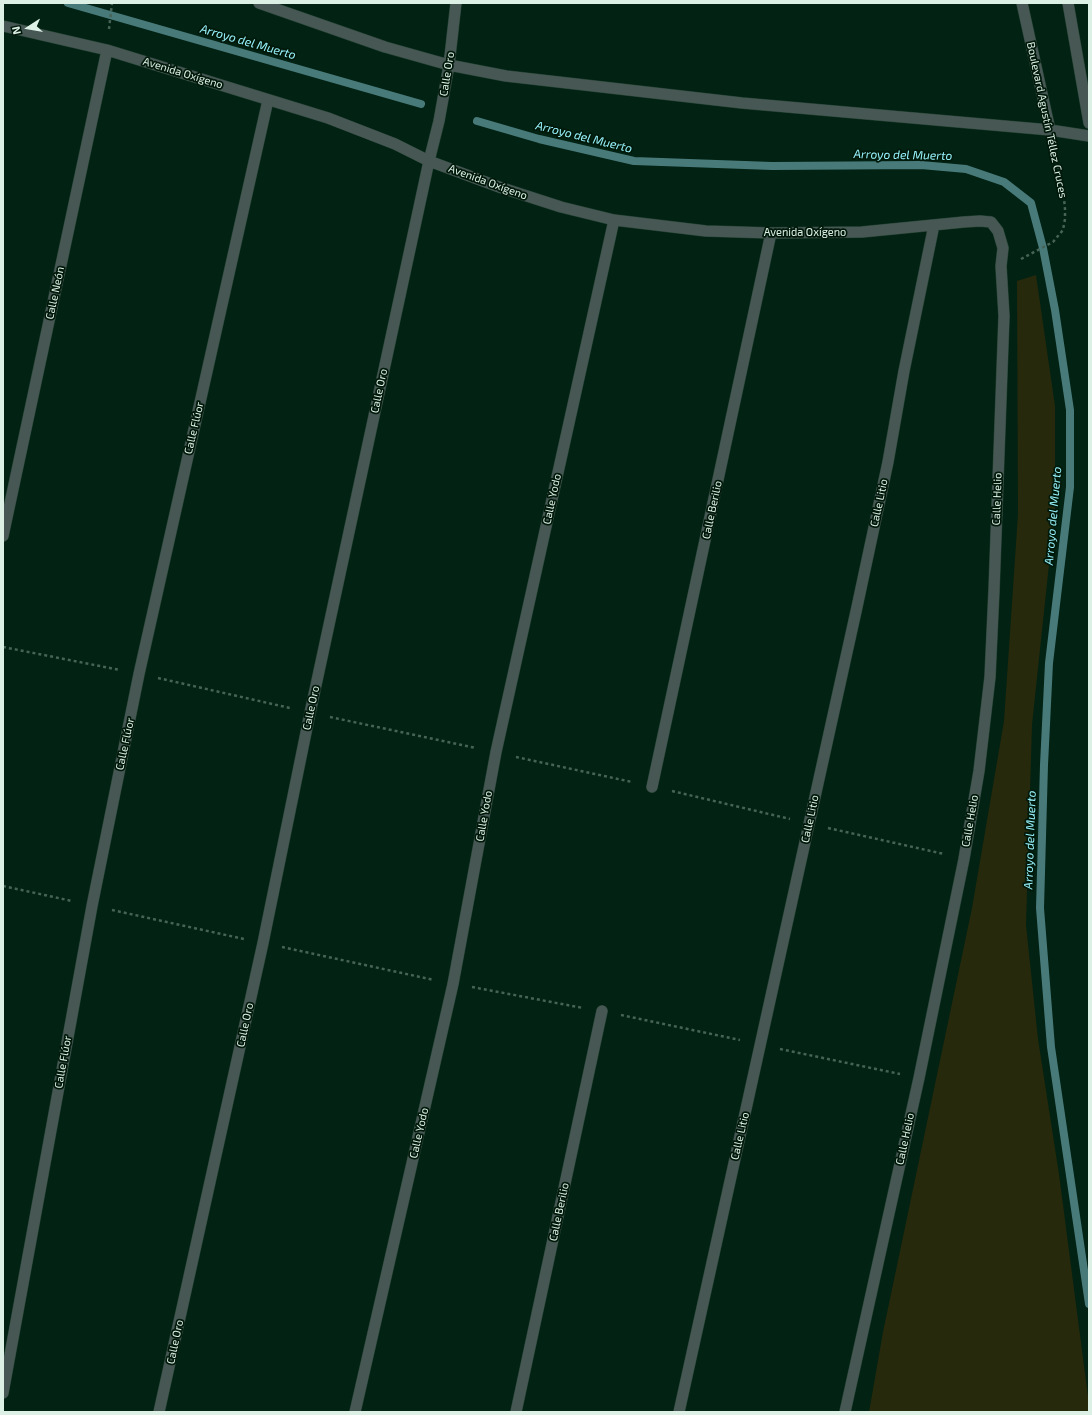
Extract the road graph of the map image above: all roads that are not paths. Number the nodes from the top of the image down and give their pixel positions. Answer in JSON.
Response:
{"nodes":[{"id":1,"x":259,"y":3,"type":"edge"},
{"id":2,"x":456,"y":3,"type":"edge"},
{"id":3,"x":1022,"y":3,"type":"edge"},
{"id":4,"x":1068,"y":3,"type":"edge"},
{"id":5,"x":277,"y":6,"type":"edge"},
{"id":6,"x":3,"y":26,"type":"edge"},
{"id":7,"x":107,"y":50,"type":"junction"},
{"id":8,"x":449,"y":65,"type":"junction"},
{"id":9,"x":268,"y":100,"type":"junction"},
{"id":10,"x":1089,"y":123,"type":"edge"},
{"id":11,"x":1050,"y":130,"type":"junction"},
{"id":12,"x":1089,"y":136,"type":"edge"},
{"id":13,"x":429,"y":160,"type":"junction"},
{"id":14,"x":614,"y":220,"type":"junction"},
{"id":15,"x":991,"y":222,"type":"joint"},
{"id":16,"x":934,"y":225,"type":"junction"},
{"id":17,"x":771,"y":233,"type":"junction"},
{"id":18,"x":3,"y":536,"type":"edge"},
{"id":19,"x":652,"y":786,"type":"dead end"},
{"id":20,"x":602,"y":1011,"type":"dead end"},
{"id":21,"x":3,"y":1394,"type":"edge"},
{"id":22,"x":159,"y":1412,"type":"edge"},
{"id":23,"x":355,"y":1412,"type":"edge"},
{"id":24,"x":516,"y":1412,"type":"edge"},
{"id":25,"x":679,"y":1412,"type":"edge"},
{"id":26,"x":845,"y":1412,"type":"edge"}],
"edges":[{"from":1,"to":5,"type":"street"},
{"from":2,"to":8,"type":"street","name":"Calle Oro"},
{"from":3,"to":11,"type":"street","name":"Boulevard Agustín Téllez Cruces"},
{"from":4,"to":10,"type":"street"},
{"from":5,"to":8,"type":"street"},
{"from":6,"to":7,"type":"street","name":"Avenida Oxígeno"},
{"from":7,"to":9,"type":"street","name":"Avenida Oxígeno"},
{"from":7,"to":18,"type":"street","name":"Calle Neón"},
{"from":8,"to":11,"type":"street"},
{"from":8,"to":13,"type":"street","name":"Calle Oro"},
{"from":9,"to":13,"type":"street","name":"Avenida Oxígeno"},
{"from":9,"to":21,"type":"street","name":"Calle Flúor"},
{"from":11,"to":12,"type":"street"},
{"from":13,"to":14,"type":"street","name":"Avenida Oxígeno"},
{"from":13,"to":22,"type":"street","name":"Calle Oro"},
{"from":14,"to":17,"type":"street","name":"Avenida Oxígeno"},
{"from":14,"to":23,"type":"street","name":"Calle Yodo"},
{"from":15,"to":16,"type":"street","name":"Avenida Oxígeno"},
{"from":15,"to":26,"type":"street","name":"Calle Helio"},
{"from":16,"to":17,"type":"street","name":"Avenida Oxígeno"},
{"from":16,"to":25,"type":"street","name":"Calle Litio"},
{"from":17,"to":19,"type":"street","name":"Calle Berilio"},
{"from":20,"to":24,"type":"street","name":"Calle Berilio"}]}
